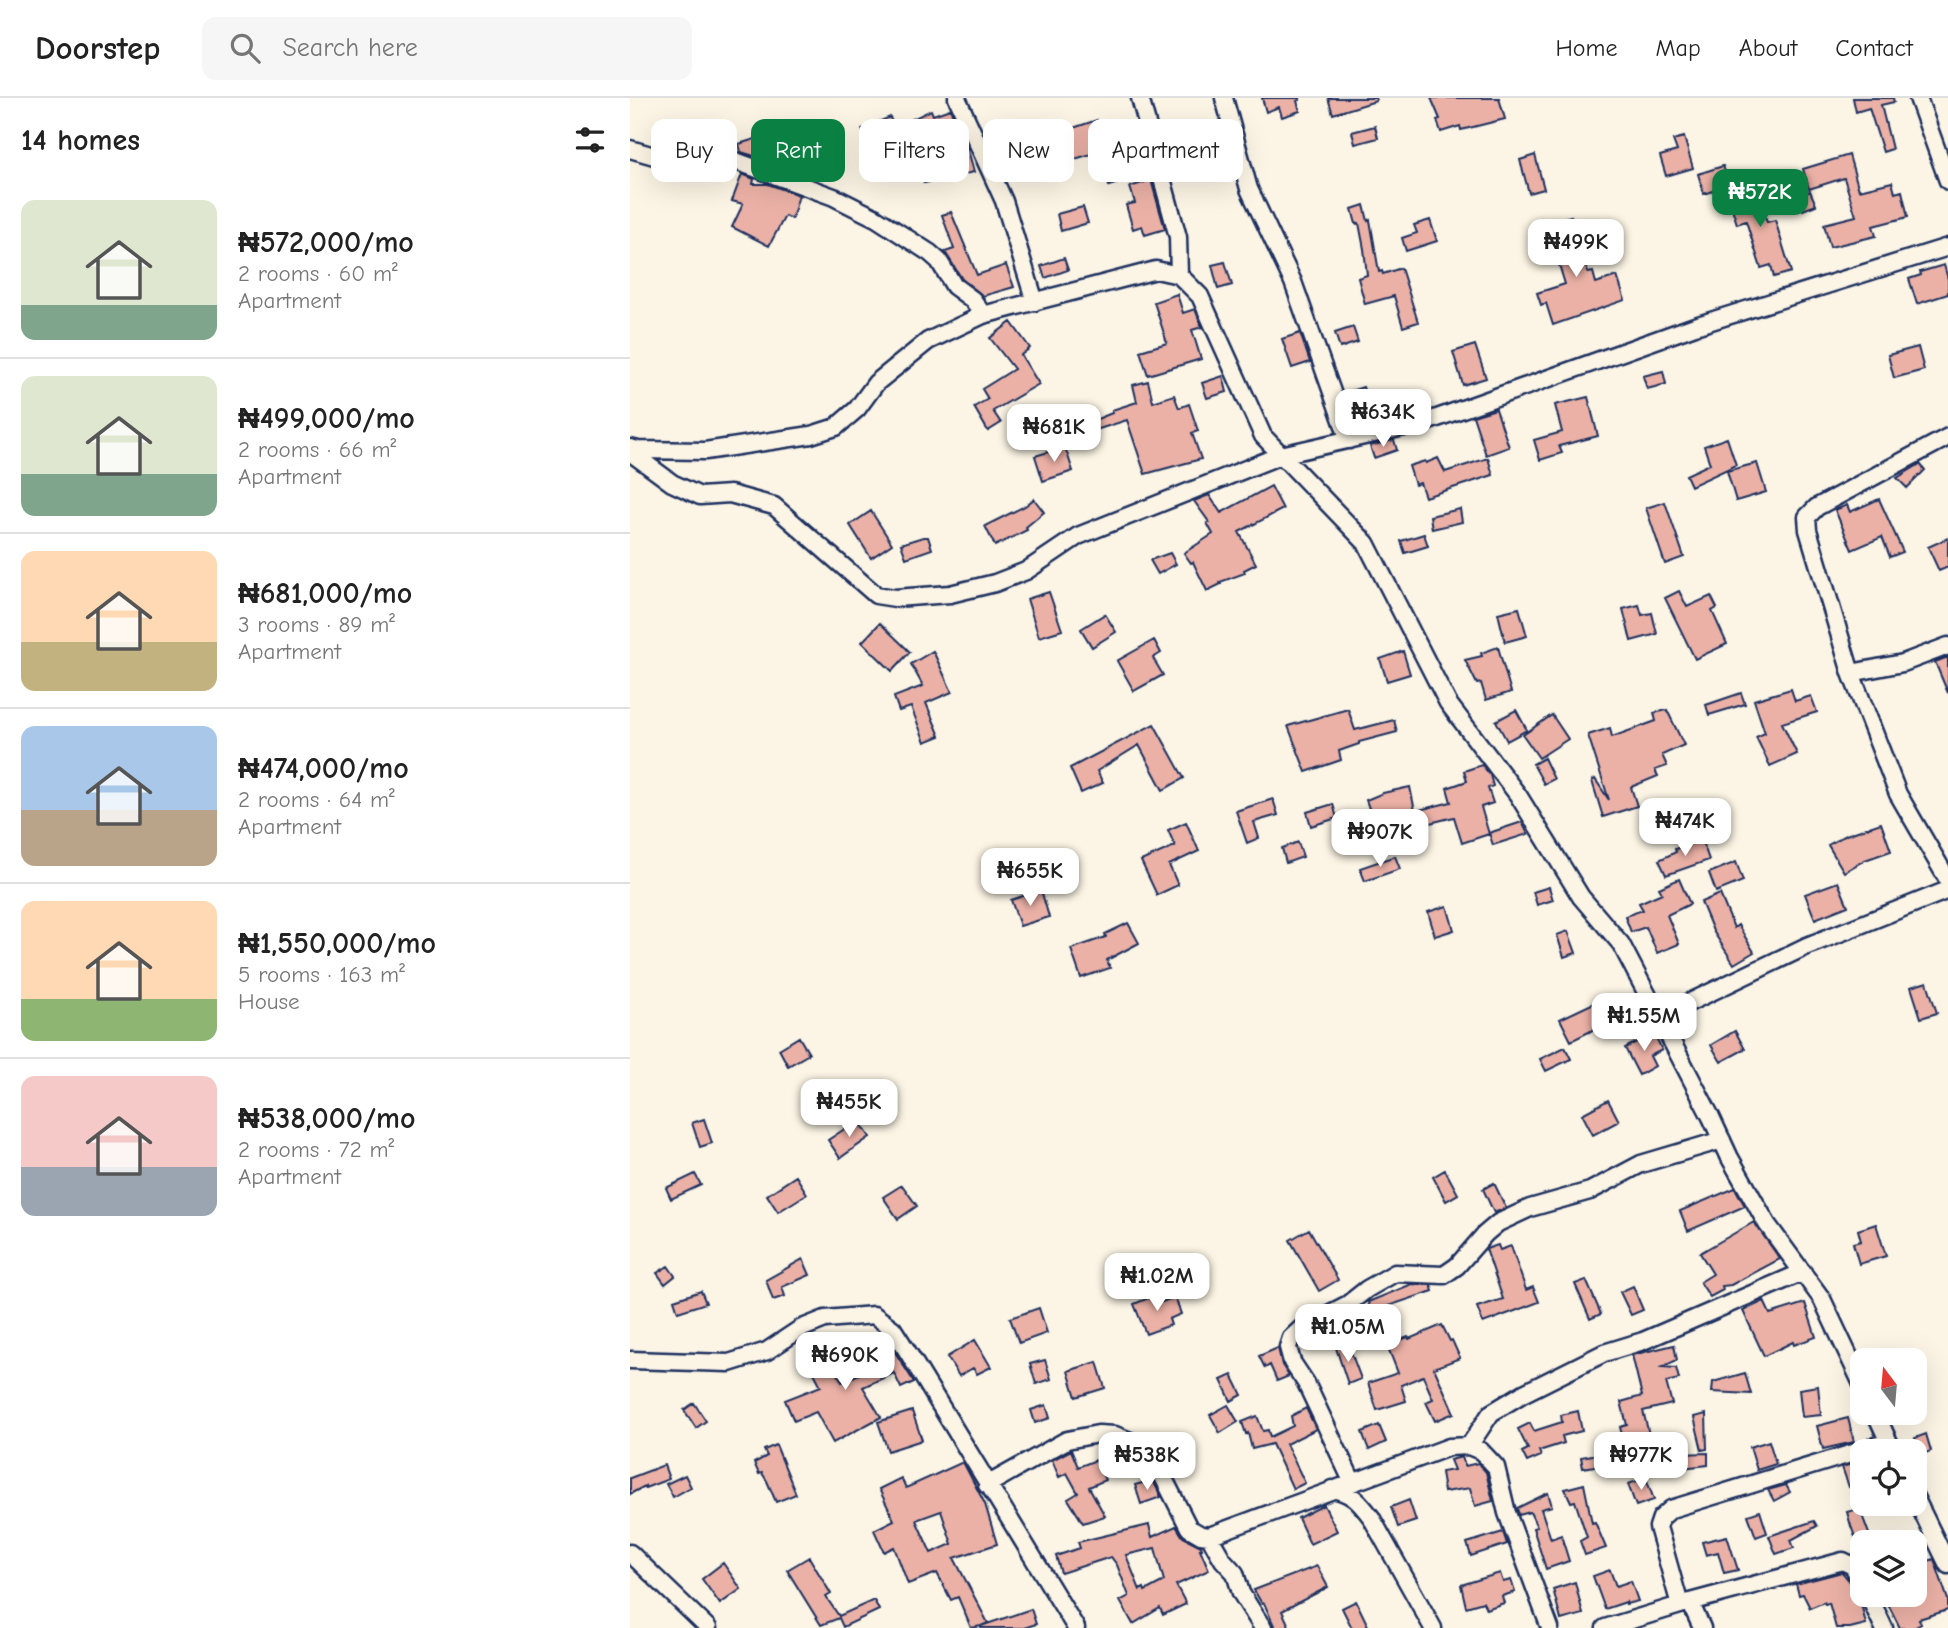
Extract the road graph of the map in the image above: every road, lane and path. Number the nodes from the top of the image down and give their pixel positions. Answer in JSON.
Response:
{"nodes":[{"id":1,"x":957,"y":98,"type":"edge"},
{"id":2,"x":1140,"y":98,"type":"edge"},
{"id":3,"x":1224,"y":98,"type":"edge"},
{"id":4,"x":1918,"y":98,"type":"edge"},
{"id":5,"x":630,"y":149,"type":"edge"},
{"id":6,"x":1948,"y":181,"type":"edge"},
{"id":7,"x":1948,"y":247,"type":"edge"},
{"id":8,"x":1179,"y":275,"type":"junction"},
{"id":9,"x":1035,"y":302,"type":"junction"},
{"id":10,"x":983,"y":315,"type":"junction"},
{"id":11,"x":1948,"y":437,"type":"edge"},
{"id":12,"x":1349,"y":440,"type":"junction"},
{"id":13,"x":630,"y":450,"type":"edge"},
{"id":14,"x":1281,"y":455,"type":"junction"},
{"id":15,"x":1948,"y":646,"type":"edge"},
{"id":16,"x":1851,"y":673,"type":"junction"},
{"id":17,"x":1948,"y":880,"type":"edge"},
{"id":18,"x":1948,"y":890,"type":"edge"},
{"id":19,"x":1659,"y":1017,"type":"junction"},
{"id":20,"x":1722,"y":1140,"type":"junction"},
{"id":21,"x":1803,"y":1272,"type":"junction"},
{"id":22,"x":1850,"y":1358,"type":"edge"},
{"id":23,"x":630,"y":1360,"type":"edge"},
{"id":24,"x":1469,"y":1446,"type":"junction"},
{"id":25,"x":1850,"y":1458,"type":"edge"},
{"id":26,"x":1352,"y":1481,"type":"junction"},
{"id":27,"x":987,"y":1485,"type":"junction"},
{"id":28,"x":1332,"y":1489,"type":"junction"},
{"id":29,"x":1924,"y":1516,"type":"edge"},
{"id":30,"x":1209,"y":1536,"type":"junction"},
{"id":31,"x":630,"y":1553,"type":"edge"},
{"id":32,"x":1850,"y":1565,"type":"edge"},
{"id":33,"x":1948,"y":1565,"type":"edge"},
{"id":34,"x":1685,"y":1604,"type":"junction"},
{"id":35,"x":1874,"y":1607,"type":"edge"},
{"id":36,"x":708,"y":1628,"type":"edge"},
{"id":37,"x":1076,"y":1628,"type":"edge"},
{"id":38,"x":1263,"y":1628,"type":"edge"},
{"id":39,"x":1433,"y":1628,"type":"edge"},
{"id":40,"x":1550,"y":1628,"type":"edge"},
{"id":41,"x":1605,"y":1628,"type":"edge"},
{"id":42,"x":1702,"y":1628,"type":"edge"},
{"id":43,"x":1884,"y":1628,"type":"edge"}],
"edges":[{"from":1,"to":9,"type":"street"},
{"from":2,"to":8,"type":"street"},
{"from":3,"to":12,"type":"street"},
{"from":4,"to":6,"type":"street"},
{"from":5,"to":10,"type":"street"},
{"from":7,"to":12,"type":"street"},
{"from":8,"to":9,"type":"street"},
{"from":8,"to":14,"type":"street"},
{"from":9,"to":10,"type":"street"},
{"from":10,"to":13,"type":"street"},
{"from":11,"to":16,"type":"street"},
{"from":12,"to":14,"type":"street"},
{"from":13,"to":14,"type":"street"},
{"from":14,"to":19,"type":"street"},
{"from":15,"to":16,"type":"street"},
{"from":16,"to":17,"type":"street"},
{"from":18,"to":19,"type":"street"},
{"from":19,"to":20,"type":"street"},
{"from":20,"to":21,"type":"street"},
{"from":20,"to":26,"type":"street"},
{"from":21,"to":22,"type":"street"},
{"from":21,"to":24,"type":"street"},
{"from":23,"to":27,"type":"street"},
{"from":24,"to":26,"type":"street"},
{"from":24,"to":40,"type":"street"},
{"from":25,"to":34,"type":"street"},
{"from":26,"to":28,"type":"street"},
{"from":27,"to":30,"type":"street"},
{"from":27,"to":37,"type":"street"},
{"from":28,"to":30,"type":"street"},
{"from":28,"to":39,"type":"street"},
{"from":29,"to":33,"type":"street"},
{"from":30,"to":38,"type":"street"},
{"from":31,"to":36,"type":"street"},
{"from":32,"to":34,"type":"street"},
{"from":34,"to":41,"type":"street"},
{"from":34,"to":42,"type":"street"},
{"from":35,"to":43,"type":"street"}]}
